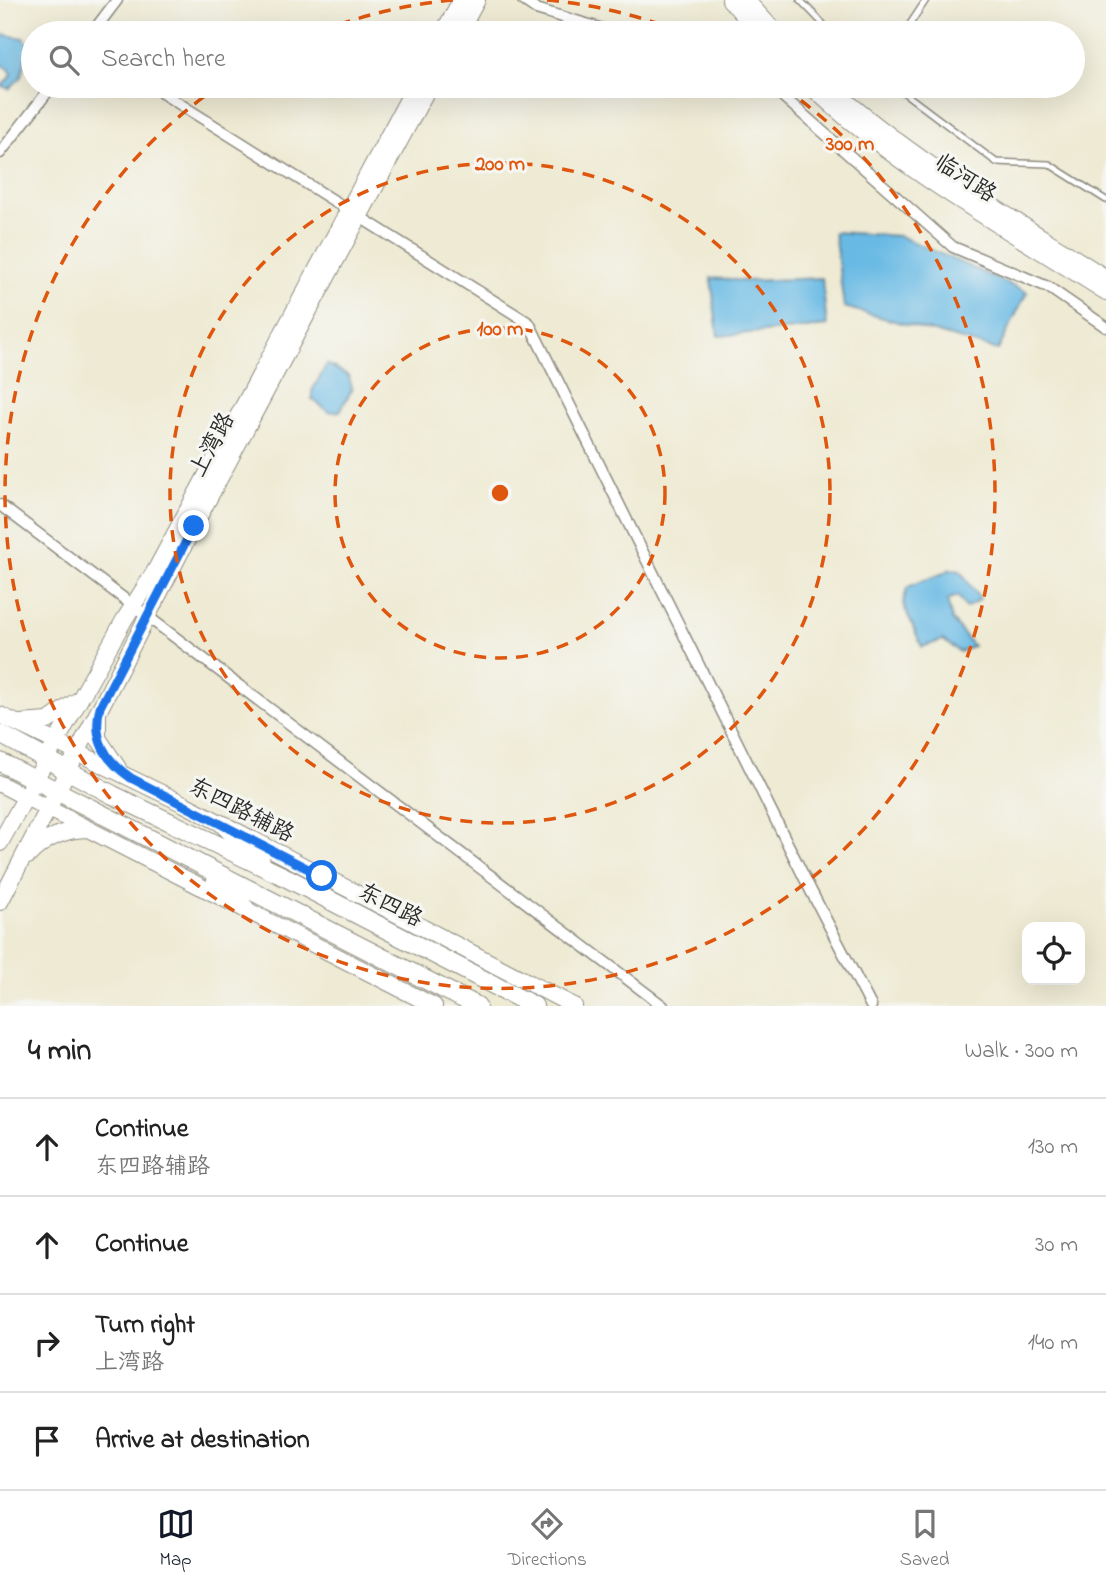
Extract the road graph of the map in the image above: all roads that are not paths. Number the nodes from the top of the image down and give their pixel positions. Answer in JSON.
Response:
{"nodes":[{"id":1,"x":117,"y":0,"type":"edge"},
{"id":2,"x":461,"y":0,"type":"edge"},
{"id":3,"x":477,"y":0,"type":"edge"},
{"id":4,"x":523,"y":0,"type":"edge"},
{"id":5,"x":730,"y":0,"type":"edge"},
{"id":6,"x":746,"y":0,"type":"edge"},
{"id":7,"x":800,"y":0,"type":"edge"},
{"id":8,"x":926,"y":0,"type":"edge"},
{"id":9,"x":101,"y":21,"type":"edge"},
{"id":10,"x":450,"y":21,"type":"edge"},
{"id":11,"x":466,"y":21,"type":"edge"},
{"id":12,"x":576,"y":21,"type":"edge"},
{"id":13,"x":749,"y":21,"type":"edge"},
{"id":14,"x":765,"y":21,"type":"edge"},
{"id":15,"x":820,"y":21,"type":"edge"},
{"id":16,"x":912,"y":21,"type":"edge"},
{"id":17,"x":43,"y":98,"type":"edge"},
{"id":18,"x":170,"y":98,"type":"edge"},
{"id":19,"x":409,"y":98,"type":"edge"},
{"id":20,"x":422,"y":98,"type":"edge"},
{"id":21,"x":785,"y":98,"type":"edge"},
{"id":22,"x":824,"y":98,"type":"edge"},
{"id":23,"x":842,"y":98,"type":"edge"},
{"id":24,"x":911,"y":98,"type":"edge"},
{"id":25,"x":0,"y":153,"type":"edge"},
{"id":26,"x":1106,"y":200,"type":"edge"},
{"id":27,"x":354,"y":212,"type":"junction"},
{"id":28,"x":1106,"y":278,"type":"edge"},
{"id":29,"x":1106,"y":292,"type":"edge"},
{"id":30,"x":1106,"y":327,"type":"edge"},
{"id":31,"x":0,"y":505,"type":"edge"},
{"id":32,"x":133,"y":606,"type":"junction"},
{"id":33,"x":148,"y":617,"type":"junction"},
{"id":34,"x":88,"y":687,"type":"junction"},
{"id":35,"x":100,"y":707,"type":"junction"},
{"id":36,"x":4,"y":723,"type":"edge"},
{"id":37,"x":57,"y":743,"type":"junction"},
{"id":38,"x":76,"y":752,"type":"junction"},
{"id":39,"x":47,"y":759,"type":"junction"},
{"id":40,"x":0,"y":762,"type":"edge"},
{"id":41,"x":67,"y":770,"type":"junction"},
{"id":42,"x":131,"y":778,"type":"junction"},
{"id":43,"x":35,"y":780,"type":"junction"},
{"id":44,"x":0,"y":784,"type":"edge"},
{"id":45,"x":26,"y":797,"type":"junction"},
{"id":46,"x":53,"y":800,"type":"junction"},
{"id":47,"x":224,"y":825,"type":"junction"},
{"id":48,"x":92,"y":829,"type":"junction"},
{"id":49,"x":139,"y":835,"type":"junction"},
{"id":50,"x":0,"y":843,"type":"edge"},
{"id":51,"x":197,"y":865,"type":"junction"},
{"id":52,"x":18,"y":869,"type":"junction"},
{"id":53,"x":271,"y":871,"type":"junction"},
{"id":54,"x":0,"y":902,"type":"edge"},
{"id":55,"x":246,"y":909,"type":"junction"},
{"id":56,"x":434,"y":1006,"type":"edge"},
{"id":57,"x":477,"y":1006,"type":"edge"},
{"id":58,"x":534,"y":1006,"type":"edge"},
{"id":59,"x":574,"y":1006,"type":"edge"},
{"id":60,"x":663,"y":1006,"type":"edge"},
{"id":61,"x":872,"y":1006,"type":"edge"}],
"edges":[{"from":1,"to":9,"type":"street"},
{"from":2,"to":10,"type":"main road"},
{"from":3,"to":11,"type":"main road"},
{"from":4,"to":12,"type":"street"},
{"from":5,"to":13,"type":"main road"},
{"from":6,"to":14,"type":"main road"},
{"from":7,"to":15,"type":"lane"},
{"from":8,"to":16,"type":"lane"},
{"from":17,"to":25,"type":"street"},
{"from":18,"to":27,"type":"street"},
{"from":19,"to":27,"type":"main road","name":"上湾路"},
{"from":20,"to":27,"type":"main road","name":"上湾路"},
{"from":21,"to":30,"type":"street"},
{"from":22,"to":29,"type":"main road","name":"临河路"},
{"from":23,"to":28,"type":"main road","name":"临河路"},
{"from":24,"to":26,"type":"lane"},
{"from":27,"to":32,"type":"main road","name":"上湾路"},
{"from":27,"to":33,"type":"main road","name":"上湾路"},
{"from":27,"to":61,"type":"street"},
{"from":31,"to":32,"type":"street"},
{"from":32,"to":33,"type":"street"},
{"from":32,"to":34,"type":"main road","name":"上湾路"},
{"from":33,"to":35,"type":"main road","name":"上湾路"},
{"from":33,"to":60,"type":"street"},
{"from":34,"to":36,"type":"main road"},
{"from":34,"to":37,"type":"main road","name":"上湾路"},
{"from":35,"to":38,"type":"main road","name":"上湾路"},
{"from":35,"to":42,"type":"main road"},
{"from":36,"to":37,"type":"main road","name":"东四路辅路"},
{"from":36,"to":39,"type":"main road","name":"东四路"},
{"from":37,"to":38,"type":"main road","name":"东四路辅路"},
{"from":37,"to":39,"type":"main road","name":"上湾路"},
{"from":38,"to":41,"type":"main road","name":"上湾路"},
{"from":38,"to":42,"type":"main road","name":"东四路辅路"},
{"from":39,"to":41,"type":"main road","name":"东四路"},
{"from":39,"to":43,"type":"main road","name":"上湾路"},
{"from":40,"to":43,"type":"main road"},
{"from":41,"to":46,"type":"main road","name":"上湾路"},
{"from":41,"to":53,"type":"main road","name":"东四路"},
{"from":42,"to":47,"type":"main road","name":"东四路辅路"},
{"from":43,"to":45,"type":"main road","name":"上湾路"},
{"from":43,"to":46,"type":"main road"},
{"from":44,"to":45,"type":"main road"},
{"from":45,"to":46,"type":"main road"},
{"from":45,"to":50,"type":"main road","name":"上湾路"},
{"from":46,"to":48,"type":"main road"},
{"from":46,"to":49,"type":"main road"},
{"from":46,"to":52,"type":"main road","name":"上湾路"},
{"from":47,"to":53,"type":"main road"},
{"from":47,"to":59,"type":"main road","name":"东四路辅路"},
{"from":48,"to":49,"type":"main road"},
{"from":48,"to":52,"type":"main road"},
{"from":48,"to":55,"type":"main road"},
{"from":49,"to":51,"type":"main road"},
{"from":51,"to":55,"type":"main road"},
{"from":51,"to":57,"type":"main road"},
{"from":52,"to":54,"type":"main road","name":"上湾路"},
{"from":53,"to":58,"type":"main road","name":"东四路"},
{"from":55,"to":56,"type":"main road"}]}
